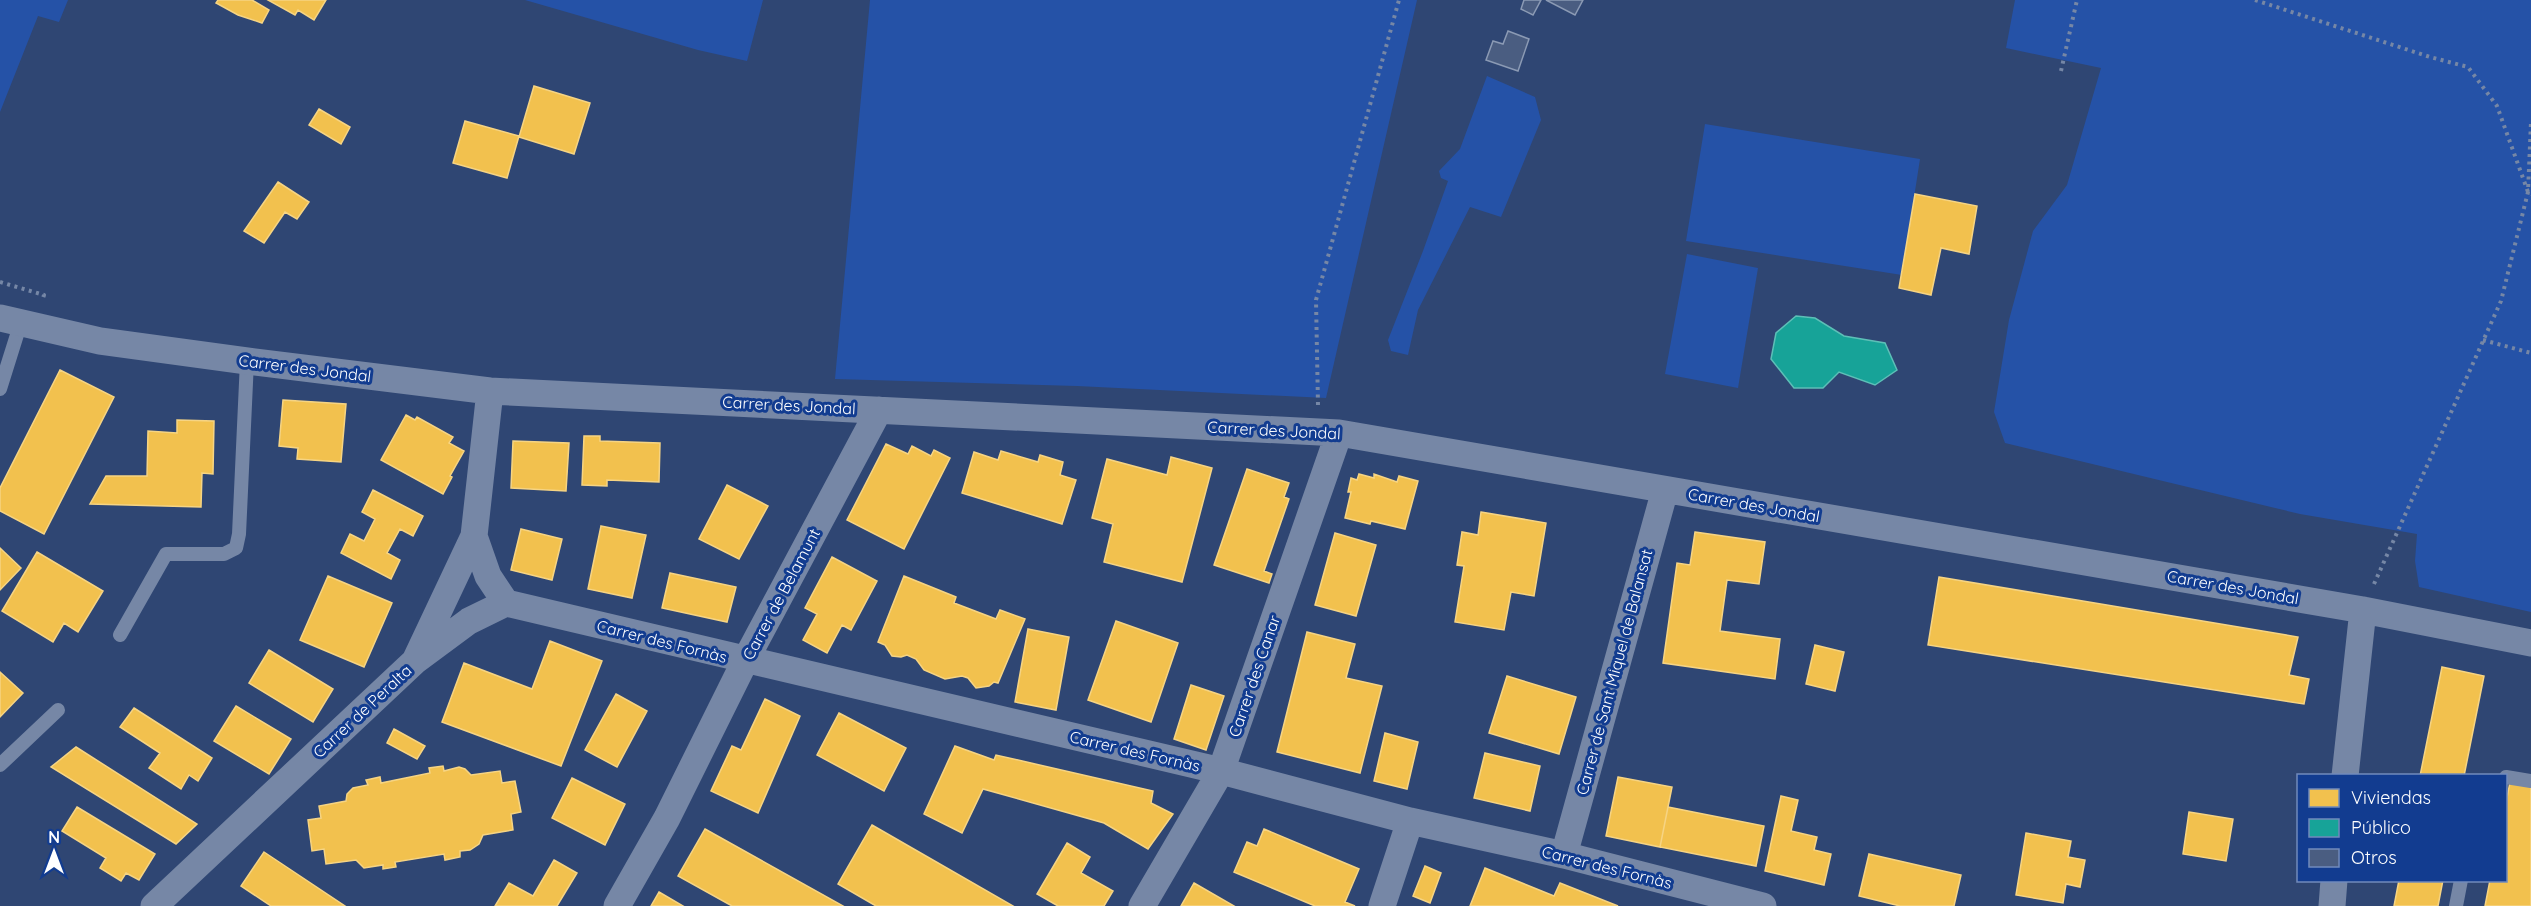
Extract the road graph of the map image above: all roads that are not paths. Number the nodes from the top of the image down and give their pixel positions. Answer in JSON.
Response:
{"nodes":[{"id":1,"x":7,"y":318,"type":"edge"},
{"id":2,"x":247,"y":362,"type":"junction"},
{"id":3,"x":2,"y":374,"type":"edge"},
{"id":4,"x":0,"y":389,"type":"edge"},
{"id":5,"x":490,"y":391,"type":"junction"},
{"id":6,"x":879,"y":410,"type":"junction"},
{"id":7,"x":1329,"y":433,"type":"junction"},
{"id":8,"x":1665,"y":490,"type":"junction"},
{"id":9,"x":474,"y":536,"type":"junction"},
{"id":10,"x":506,"y":603,"type":"junction"},
{"id":11,"x":2363,"y":610,"type":"junction"},
{"id":12,"x":120,"y":635,"type":"dead end"},
{"id":13,"x":2531,"y":643,"type":"edge"},
{"id":14,"x":415,"y":661,"type":"junction"},
{"id":15,"x":746,"y":661,"type":"junction"},
{"id":16,"x":58,"y":710,"type":"dead end"},
{"id":17,"x":0,"y":765,"type":"edge"},
{"id":18,"x":1221,"y":771,"type":"junction"},
{"id":19,"x":2345,"y":774,"type":"edge"},
{"id":20,"x":2507,"y":777,"type":"edge"},
{"id":21,"x":2531,"y":782,"type":"edge"},
{"id":22,"x":1410,"y":821,"type":"junction"},
{"id":23,"x":1564,"y":855,"type":"junction"},
{"id":24,"x":2334,"y":882,"type":"edge"},
{"id":25,"x":2460,"y":882,"type":"edge"},
{"id":26,"x":154,"y":906,"type":"edge"},
{"id":27,"x":617,"y":906,"type":"edge"},
{"id":28,"x":1142,"y":906,"type":"edge"},
{"id":29,"x":1382,"y":906,"type":"edge"},
{"id":30,"x":1763,"y":906,"type":"edge"},
{"id":31,"x":2332,"y":906,"type":"edge"},
{"id":32,"x":2456,"y":906,"type":"edge"}],
"edges":[{"from":1,"to":2,"type":"street","name":"Carrer des Jondal"},
{"from":1,"to":3,"type":"lane"},
{"from":2,"to":5,"type":"street","name":"Carrer des Jondal"},
{"from":2,"to":12,"type":"lane"},
{"from":3,"to":4,"type":"lane"},
{"from":5,"to":6,"type":"street","name":"Carrer des Jondal"},
{"from":5,"to":9,"type":"street","name":"Carrer de Peralta"},
{"from":6,"to":7,"type":"street","name":"Carrer des Jondal"},
{"from":6,"to":15,"type":"street","name":"Carrer de Belamunt"},
{"from":7,"to":8,"type":"street","name":"Carrer des Jondal"},
{"from":7,"to":18,"type":"street","name":"Carrer des Canar"},
{"from":8,"to":11,"type":"street","name":"Carrer des Jondal"},
{"from":8,"to":23,"type":"street","name":"Carrer de Sant Miquel de Balansat"},
{"from":9,"to":10,"type":"street"},
{"from":9,"to":14,"type":"street","name":"Carrer de Peralta"},
{"from":10,"to":14,"type":"street"},
{"from":10,"to":15,"type":"street","name":"Carrer des Fornàs"},
{"from":11,"to":13,"type":"street","name":"Carrer des Jondal"},
{"from":11,"to":19,"type":"street"},
{"from":14,"to":26,"type":"street","name":"Carrer de Peralta"},
{"from":15,"to":18,"type":"street","name":"Carrer des Fornàs"},
{"from":15,"to":27,"type":"street","name":"Carrer de Belamunt"},
{"from":16,"to":17,"type":"lane"},
{"from":18,"to":22,"type":"street","name":"Carrer des Fornàs"},
{"from":18,"to":28,"type":"street","name":"Carrer des Canar"},
{"from":20,"to":21,"type":"lane"},
{"from":22,"to":23,"type":"street","name":"Carrer des Fornàs"},
{"from":22,"to":29,"type":"street"},
{"from":23,"to":30,"type":"street","name":"Carrer des Fornàs"},
{"from":24,"to":31,"type":"street"},
{"from":25,"to":32,"type":"lane"}]}
